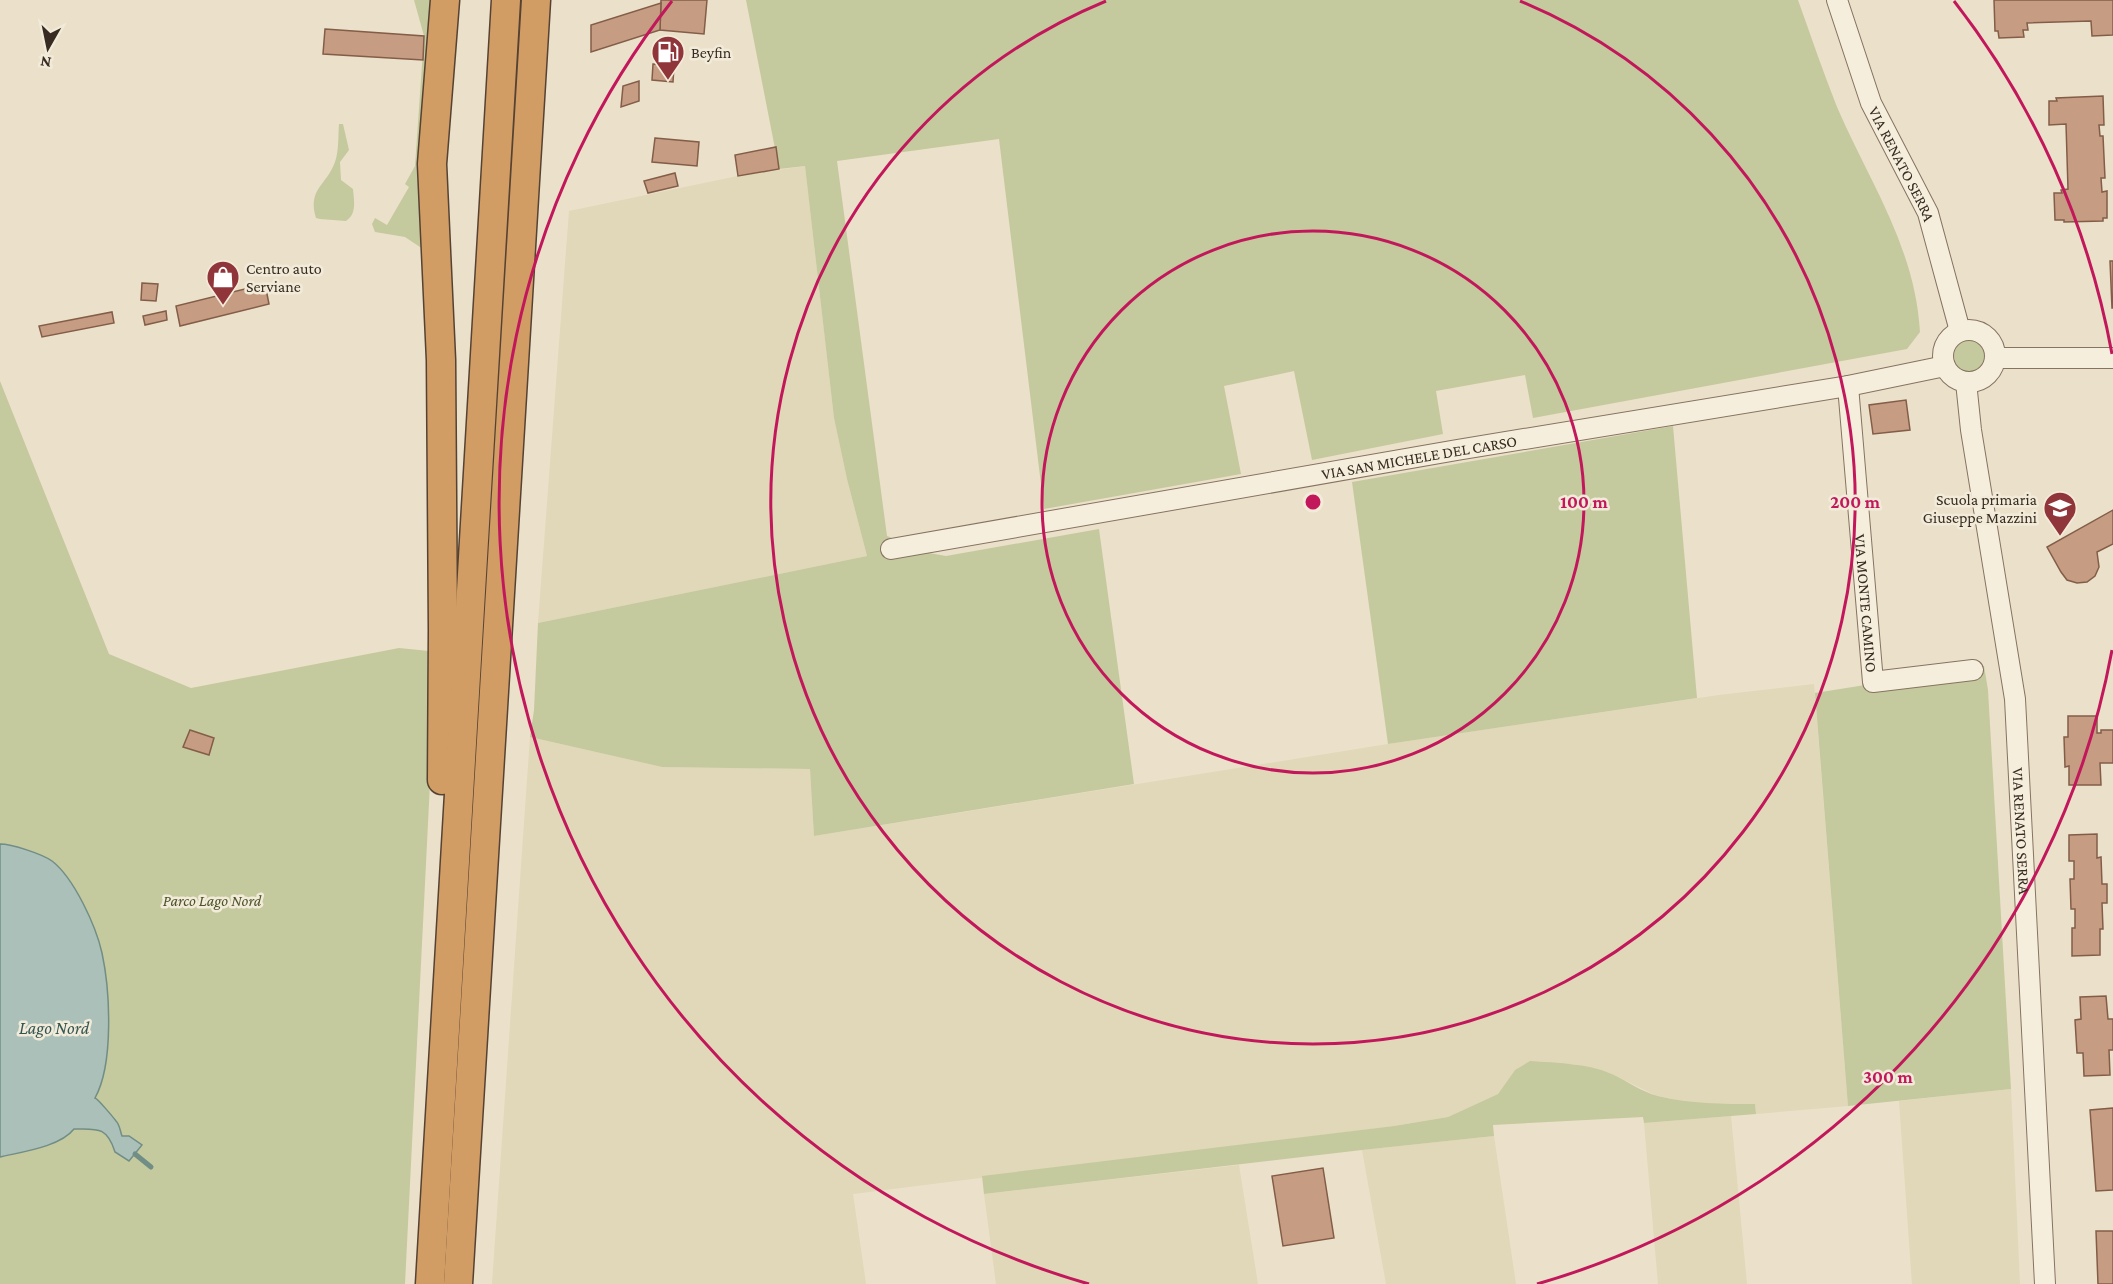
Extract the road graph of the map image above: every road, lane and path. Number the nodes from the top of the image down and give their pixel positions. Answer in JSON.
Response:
{"nodes":[{"id":1,"x":445,"y":0,"type":"edge"},
{"id":2,"x":506,"y":0,"type":"edge"},
{"id":3,"x":536,"y":0,"type":"edge"},
{"id":4,"x":1837,"y":0,"type":"edge"},
{"id":5,"x":1960,"y":331,"type":"junction"},
{"id":6,"x":1995,"y":358,"type":"junction"},
{"id":7,"x":2113,"y":358,"type":"edge"},
{"id":8,"x":1945,"y":366,"type":"junction"},
{"id":9,"x":1966,"y":382,"type":"junction"},
{"id":10,"x":1848,"y":386,"type":"junction"},
{"id":11,"x":891,"y":549,"type":"dead end"},
{"id":12,"x":1973,"y":670,"type":"dead end"},
{"id":13,"x":441,"y":1107,"type":"junction"},
{"id":14,"x":430,"y":1284,"type":"edge"},
{"id":15,"x":458,"y":1284,"type":"edge"},
{"id":16,"x":2045,"y":1284,"type":"edge"}],
"edges":[{"from":1,"to":13,"type":"highway"},
{"from":2,"to":13,"type":"highway"},
{"from":3,"to":15,"type":"highway"},
{"from":4,"to":5,"type":"street","name":"VIA RENATO SERRA"},
{"from":5,"to":6,"type":"street"},
{"from":5,"to":8,"type":"street"},
{"from":6,"to":7,"type":"street"},
{"from":6,"to":9,"type":"street"},
{"from":8,"to":9,"type":"street"},
{"from":8,"to":10,"type":"street","name":"VIA SAN MICHELE DEL CARSO"},
{"from":9,"to":16,"type":"street","name":"VIA RENATO SERRA"},
{"from":10,"to":11,"type":"street","name":"VIA SAN MICHELE DEL CARSO"},
{"from":10,"to":12,"type":"street","name":"VIA MONTE CAMINO"},
{"from":13,"to":14,"type":"highway"}]}
